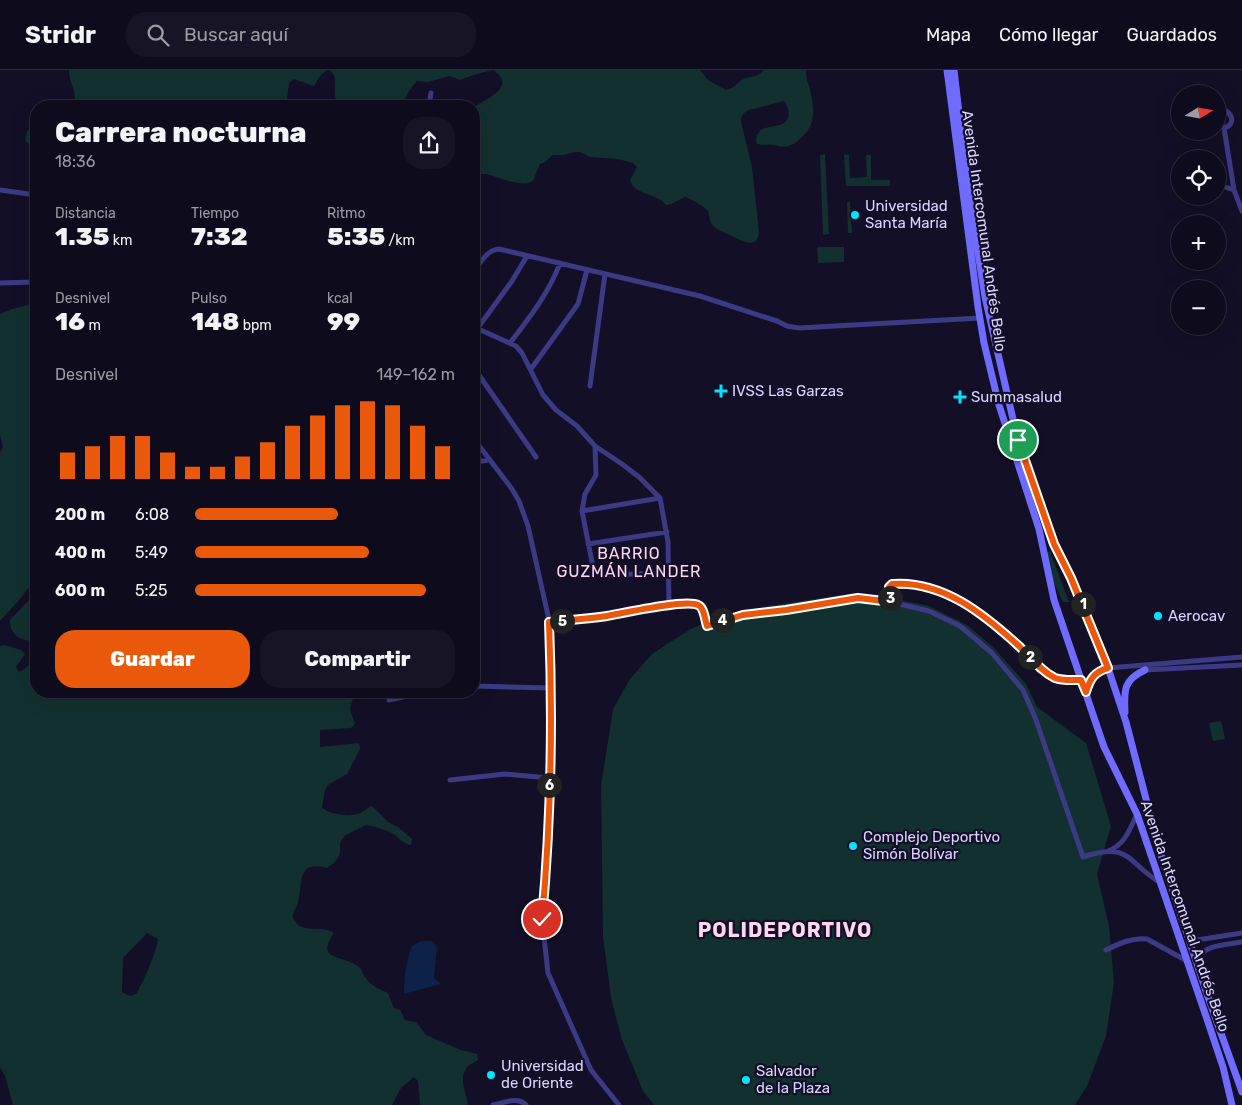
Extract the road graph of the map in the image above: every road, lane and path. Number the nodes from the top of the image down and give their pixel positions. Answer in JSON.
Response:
{"nodes":[{"id":1,"x":947,"y":70,"type":"edge"},
{"id":2,"x":954,"y":70,"type":"edge"},
{"id":3,"x":431,"y":94,"type":"dead end"},
{"id":4,"x":430,"y":100,"type":"edge"},
{"id":5,"x":1226,"y":111,"type":"edge"},
{"id":6,"x":1226,"y":127,"type":"edge"},
{"id":7,"x":1226,"y":140,"type":"edge"},
{"id":8,"x":1226,"y":187,"type":"edge"},
{"id":9,"x":0,"y":190,"type":"edge"},
{"id":10,"x":1234,"y":190,"type":"junction"},
{"id":11,"x":30,"y":194,"type":"edge"},
{"id":12,"x":1242,"y":211,"type":"edge"},
{"id":13,"x":526,"y":256,"type":"junction"},
{"id":14,"x":560,"y":263,"type":"junction"},
{"id":15,"x":480,"y":264,"type":"edge"},
{"id":16,"x":587,"y":270,"type":"junction"},
{"id":17,"x":605,"y":274,"type":"junction"},
{"id":18,"x":30,"y":282,"type":"edge"},
{"id":19,"x":0,"y":283,"type":"edge"},
{"id":20,"x":980,"y":318,"type":"junction"},
{"id":21,"x":480,"y":323,"type":"edge"},
{"id":22,"x":480,"y":330,"type":"edge"},
{"id":23,"x":510,"y":343,"type":"junction"},
{"id":24,"x":531,"y":368,"type":"junction"},
{"id":25,"x":480,"y":377,"type":"edge"},
{"id":26,"x":590,"y":386,"type":"dead end"},
{"id":27,"x":595,"y":446,"type":"junction"},
{"id":28,"x":480,"y":447,"type":"edge"},
{"id":29,"x":536,"y":457,"type":"dead end"},
{"id":30,"x":490,"y":460,"type":"junction"},
{"id":31,"x":480,"y":461,"type":"edge"},
{"id":32,"x":660,"y":498,"type":"junction"},
{"id":33,"x":582,"y":511,"type":"junction"},
{"id":34,"x":667,"y":532,"type":"junction"},
{"id":35,"x":588,"y":544,"type":"junction"},
{"id":36,"x":670,"y":573,"type":"junction"},
{"id":37,"x":892,"y":602,"type":"junction"},
{"id":38,"x":670,"y":605,"type":"junction"},
{"id":39,"x":549,"y":622,"type":"junction"},
{"id":40,"x":1242,"y":657,"type":"edge"},
{"id":41,"x":1242,"y":664,"type":"edge"},
{"id":42,"x":1108,"y":668,"type":"junction"},
{"id":43,"x":1145,"y":670,"type":"joint"},
{"id":44,"x":1081,"y":680,"type":"junction"},
{"id":45,"x":480,"y":686,"type":"edge"},
{"id":46,"x":551,"y":688,"type":"junction"},
{"id":47,"x":1086,"y":692,"type":"junction"},
{"id":48,"x":398,"y":698,"type":"edge"},
{"id":49,"x":389,"y":700,"type":"dead end"},
{"id":50,"x":1126,"y":722,"type":"junction"},
{"id":51,"x":549,"y":778,"type":"junction"},
{"id":52,"x":450,"y":780,"type":"dead end"},
{"id":53,"x":1137,"y":814,"type":"junction"},
{"id":54,"x":1107,"y":851,"type":"junction"},
{"id":55,"x":1161,"y":884,"type":"junction"},
{"id":56,"x":1242,"y":933,"type":"edge"},
{"id":57,"x":1189,"y":939,"type":"junction"},
{"id":58,"x":1242,"y":942,"type":"edge"},
{"id":59,"x":1106,"y":950,"type":"dead end"},
{"id":60,"x":1196,"y":960,"type":"junction"},
{"id":61,"x":1188,"y":961,"type":"junction"},
{"id":62,"x":1242,"y":1092,"type":"edge"},
{"id":63,"x":493,"y":1105,"type":"edge"},
{"id":64,"x":526,"y":1105,"type":"edge"},
{"id":65,"x":619,"y":1105,"type":"edge"},
{"id":66,"x":1232,"y":1105,"type":"edge"}],
"edges":[{"from":1,"to":20,"type":"main road","name":"Avenida Intercomunal Andrés Bello"},
{"from":2,"to":42,"type":"main road","name":"Avenida Intercomunal Andrés Bello"},
{"from":3,"to":4,"type":"street"},
{"from":5,"to":6,"type":"street"},
{"from":7,"to":10,"type":"street"},
{"from":8,"to":10,"type":"street"},
{"from":9,"to":11,"type":"street"},
{"from":10,"to":12,"type":"street"},
{"from":13,"to":14,"type":"street"},
{"from":13,"to":15,"type":"street"},
{"from":13,"to":21,"type":"street"},
{"from":14,"to":16,"type":"street"},
{"from":14,"to":23,"type":"street"},
{"from":16,"to":17,"type":"street"},
{"from":16,"to":24,"type":"street"},
{"from":17,"to":20,"type":"street"},
{"from":17,"to":26,"type":"street"},
{"from":18,"to":19,"type":"street"},
{"from":20,"to":44,"type":"main road","name":"Avenida Intercomunal Andrés Bello"},
{"from":22,"to":23,"type":"street"},
{"from":23,"to":24,"type":"street"},
{"from":24,"to":27,"type":"street"},
{"from":25,"to":29,"type":"street"},
{"from":27,"to":32,"type":"street"},
{"from":27,"to":33,"type":"street"},
{"from":28,"to":30,"type":"street"},
{"from":30,"to":31,"type":"street"},
{"from":30,"to":39,"type":"street"},
{"from":32,"to":33,"type":"street"},
{"from":32,"to":34,"type":"street"},
{"from":33,"to":35,"type":"street"},
{"from":34,"to":35,"type":"street"},
{"from":34,"to":36,"type":"street"},
{"from":35,"to":36,"type":"street"},
{"from":36,"to":38,"type":"street"},
{"from":37,"to":38,"type":"street"},
{"from":37,"to":44,"type":"street"},
{"from":37,"to":54,"type":"street"},
{"from":38,"to":39,"type":"street"},
{"from":39,"to":46,"type":"street"},
{"from":40,"to":42,"type":"street"},
{"from":41,"to":43,"type":"street"},
{"from":42,"to":47,"type":"main road"},
{"from":42,"to":50,"type":"main road","name":"Avenida Intercomunal Andrés Bello"},
{"from":43,"to":50,"type":"main road"},
{"from":44,"to":47,"type":"main road","name":"Avenida Intercomunal Andrés Bello"},
{"from":45,"to":46,"type":"street"},
{"from":46,"to":51,"type":"street"},
{"from":47,"to":53,"type":"main road","name":"Avenida Intercomunal Andrés Bello"},
{"from":48,"to":49,"type":"street"},
{"from":50,"to":57,"type":"main road","name":"Avenida Intercomunal Andrés Bello"},
{"from":51,"to":52,"type":"street"},
{"from":51,"to":65,"type":"street"},
{"from":53,"to":54,"type":"street"},
{"from":53,"to":55,"type":"main road","name":"Avenida Intercomunal Andrés Bello"},
{"from":54,"to":55,"type":"street"},
{"from":55,"to":61,"type":"main road","name":"Avenida Intercomunal Andrés Bello"},
{"from":56,"to":57,"type":"street"},
{"from":57,"to":60,"type":"main road","name":"Avenida Intercomunal Andrés Bello"},
{"from":58,"to":60,"type":"street"},
{"from":59,"to":61,"type":"street"},
{"from":60,"to":62,"type":"main road","name":"Avenida Intercomunal Andrés Bello"},
{"from":61,"to":66,"type":"main road","name":"Avenida Intercomunal Andrés Bello"},
{"from":63,"to":64,"type":"street"}]}
